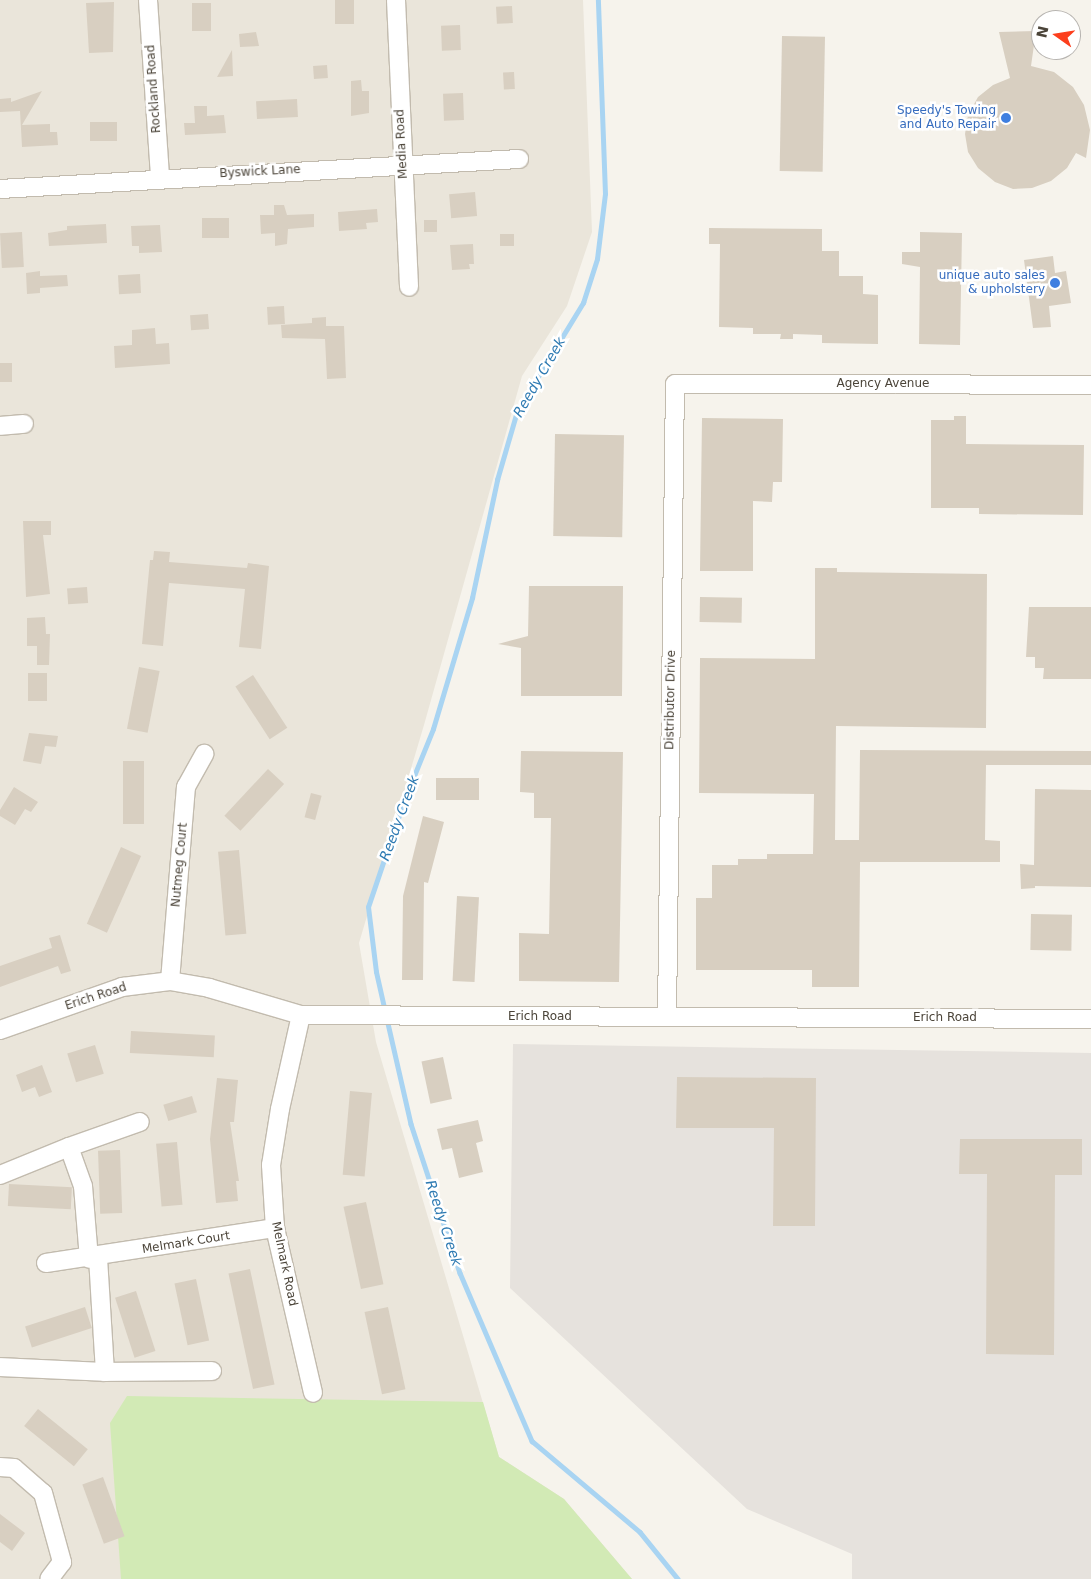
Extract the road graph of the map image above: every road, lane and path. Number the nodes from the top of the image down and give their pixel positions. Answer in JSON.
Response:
{"nodes":[{"id":1,"x":148,"y":0,"type":"edge"},
{"id":2,"x":396,"y":0,"type":"edge"},
{"id":3,"x":519,"y":159,"type":"dead end"},
{"id":4,"x":403,"y":164,"type":"junction"},
{"id":5,"x":160,"y":178,"type":"junction"},
{"id":6,"x":0,"y":189,"type":"edge"},
{"id":7,"x":409,"y":288,"type":"dead end"},
{"id":8,"x":675,"y":384,"type":"joint"},
{"id":9,"x":1091,"y":385,"type":"edge"},
{"id":10,"x":24,"y":424,"type":"dead end"},
{"id":11,"x":0,"y":426,"type":"edge"},
{"id":12,"x":204,"y":754,"type":"dead end"},
{"id":13,"x":170,"y":982,"type":"junction"},
{"id":14,"x":301,"y":1015,"type":"junction"},
{"id":15,"x":667,"y":1017,"type":"junction"},
{"id":16,"x":1091,"y":1020,"type":"edge"},
{"id":17,"x":0,"y":1030,"type":"edge"},
{"id":18,"x":140,"y":1122,"type":"dead end"},
{"id":19,"x":69,"y":1147,"type":"junction"},
{"id":20,"x":0,"y":1175,"type":"edge"},
{"id":21,"x":275,"y":1228,"type":"junction"},
{"id":22,"x":93,"y":1258,"type":"junction"},
{"id":23,"x":46,"y":1263,"type":"dead end"},
{"id":24,"x":0,"y":1367,"type":"edge"},
{"id":25,"x":105,"y":1372,"type":"junction"},
{"id":26,"x":212,"y":1372,"type":"dead end"},
{"id":27,"x":313,"y":1393,"type":"dead end"},
{"id":28,"x":0,"y":1467,"type":"edge"},
{"id":29,"x":50,"y":1579,"type":"edge"}],
"edges":[{"from":1,"to":5,"type":"street","name":"Rockland Road"},
{"from":2,"to":4,"type":"street","name":"Media Road"},
{"from":3,"to":4,"type":"street","name":"Byswick Lane"},
{"from":4,"to":5,"type":"street","name":"Byswick Lane"},
{"from":4,"to":7,"type":"street","name":"Media Road"},
{"from":5,"to":6,"type":"street","name":"Byswick Lane"},
{"from":8,"to":9,"type":"street","name":"Agency Avenue"},
{"from":8,"to":15,"type":"street","name":"Distributor Drive"},
{"from":10,"to":11,"type":"street"},
{"from":12,"to":13,"type":"street","name":"Nutmeg Court"},
{"from":13,"to":14,"type":"street","name":"Erich Road"},
{"from":13,"to":17,"type":"street","name":"Erich Road"},
{"from":14,"to":15,"type":"street","name":"Erich Road"},
{"from":14,"to":21,"type":"street","name":"Melmark Road"},
{"from":15,"to":16,"type":"street","name":"Erich Road"},
{"from":18,"to":19,"type":"street"},
{"from":19,"to":20,"type":"street"},
{"from":19,"to":22,"type":"street"},
{"from":21,"to":22,"type":"street","name":"Melmark Court"},
{"from":21,"to":27,"type":"street","name":"Melmark Road"},
{"from":22,"to":23,"type":"street","name":"Melmark Court"},
{"from":22,"to":25,"type":"street"},
{"from":24,"to":25,"type":"street"},
{"from":25,"to":26,"type":"street"},
{"from":28,"to":29,"type":"street"}]}
